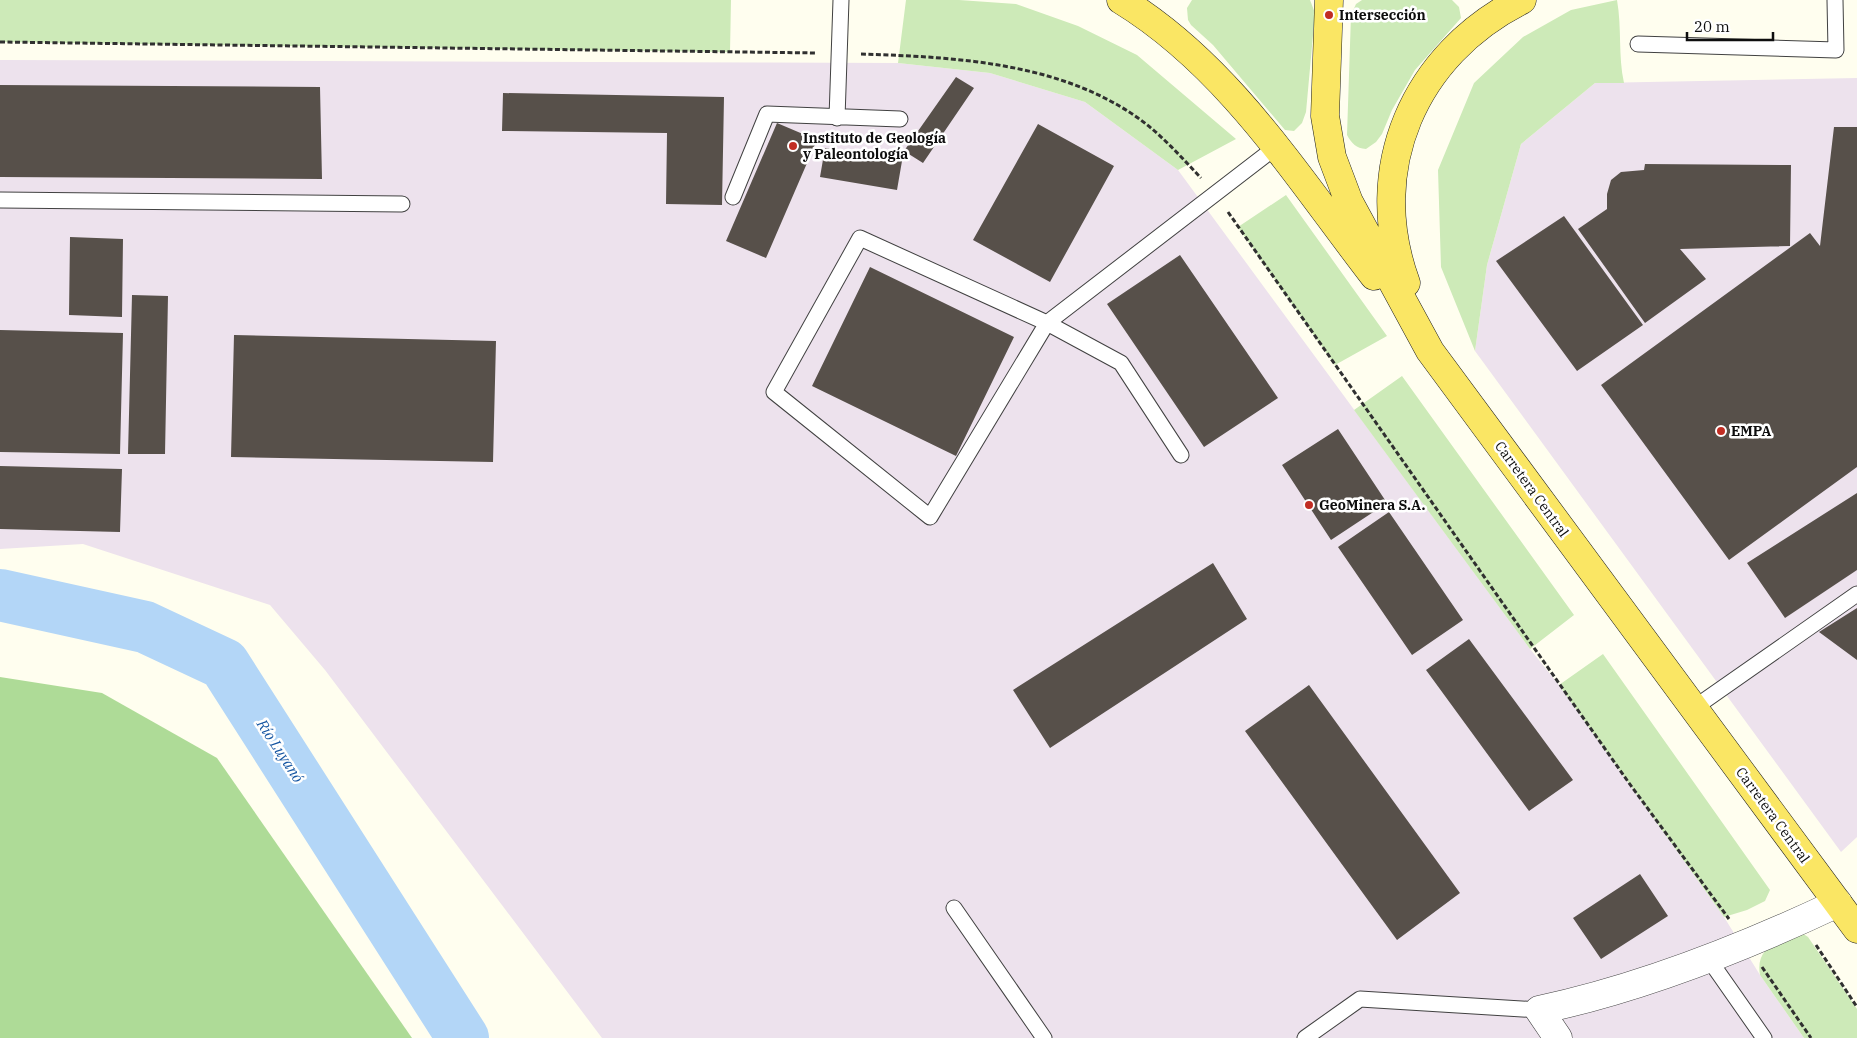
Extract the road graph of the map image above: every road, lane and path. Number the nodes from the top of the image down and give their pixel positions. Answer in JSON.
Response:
{"nodes":[{"id":1,"x":841,"y":0,"type":"edge"},
{"id":2,"x":1122,"y":0,"type":"edge"},
{"id":3,"x":1329,"y":0,"type":"edge"},
{"id":4,"x":1522,"y":0,"type":"edge"},
{"id":5,"x":1835,"y":0,"type":"edge"},
{"id":6,"x":1638,"y":44,"type":"dead end"},
{"id":7,"x":837,"y":118,"type":"junction"},
{"id":8,"x":900,"y":119,"type":"dead end"},
{"id":9,"x":1276,"y":147,"type":"junction"},
{"id":10,"x":733,"y":197,"type":"dead end"},
{"id":11,"x":0,"y":200,"type":"edge"},
{"id":12,"x":402,"y":204,"type":"dead end"},
{"id":13,"x":1047,"y":323,"type":"junction"},
{"id":14,"x":1430,"y":351,"type":"junction"},
{"id":15,"x":1181,"y":455,"type":"dead end"},
{"id":16,"x":1857,"y":594,"type":"edge"},
{"id":17,"x":1694,"y":708,"type":"junction"},
{"id":18,"x":1838,"y":903,"type":"junction"},
{"id":19,"x":954,"y":908,"type":"dead end"},
{"id":20,"x":1799,"y":920,"type":"junction"},
{"id":21,"x":1857,"y":929,"type":"edge"},
{"id":22,"x":1708,"y":958,"type":"junction"},
{"id":23,"x":1857,"y":1007,"type":"edge"},
{"id":24,"x":1539,"y":1010,"type":"junction"},
{"id":25,"x":1044,"y":1038,"type":"edge"},
{"id":26,"x":1305,"y":1038,"type":"edge"},
{"id":27,"x":1558,"y":1038,"type":"edge"},
{"id":28,"x":1764,"y":1038,"type":"edge"}],
"edges":[{"from":1,"to":7,"type":"lane"},
{"from":2,"to":9,"type":"main road"},
{"from":3,"to":14,"type":"main road","name":"Carretera Central"},
{"from":4,"to":14,"type":"main road"},
{"from":5,"to":6,"type":"lane"},
{"from":7,"to":8,"type":"lane"},
{"from":7,"to":10,"type":"lane"},
{"from":9,"to":13,"type":"lane"},
{"from":9,"to":14,"type":"main road"},
{"from":11,"to":12,"type":"lane"},
{"from":13,"to":13,"type":"lane"},
{"from":13,"to":15,"type":"lane"},
{"from":14,"to":17,"type":"main road","name":"Carretera Central"},
{"from":16,"to":17,"type":"lane"},
{"from":17,"to":18,"type":"main road","name":"Carretera Central"},
{"from":18,"to":20,"type":"street"},
{"from":18,"to":21,"type":"main road","name":"Carretera Central"},
{"from":19,"to":25,"type":"lane"},
{"from":20,"to":22,"type":"street"},
{"from":20,"to":23,"type":"path"},
{"from":22,"to":24,"type":"street"},
{"from":22,"to":28,"type":"lane"},
{"from":24,"to":26,"type":"lane"},
{"from":24,"to":27,"type":"street"}]}
